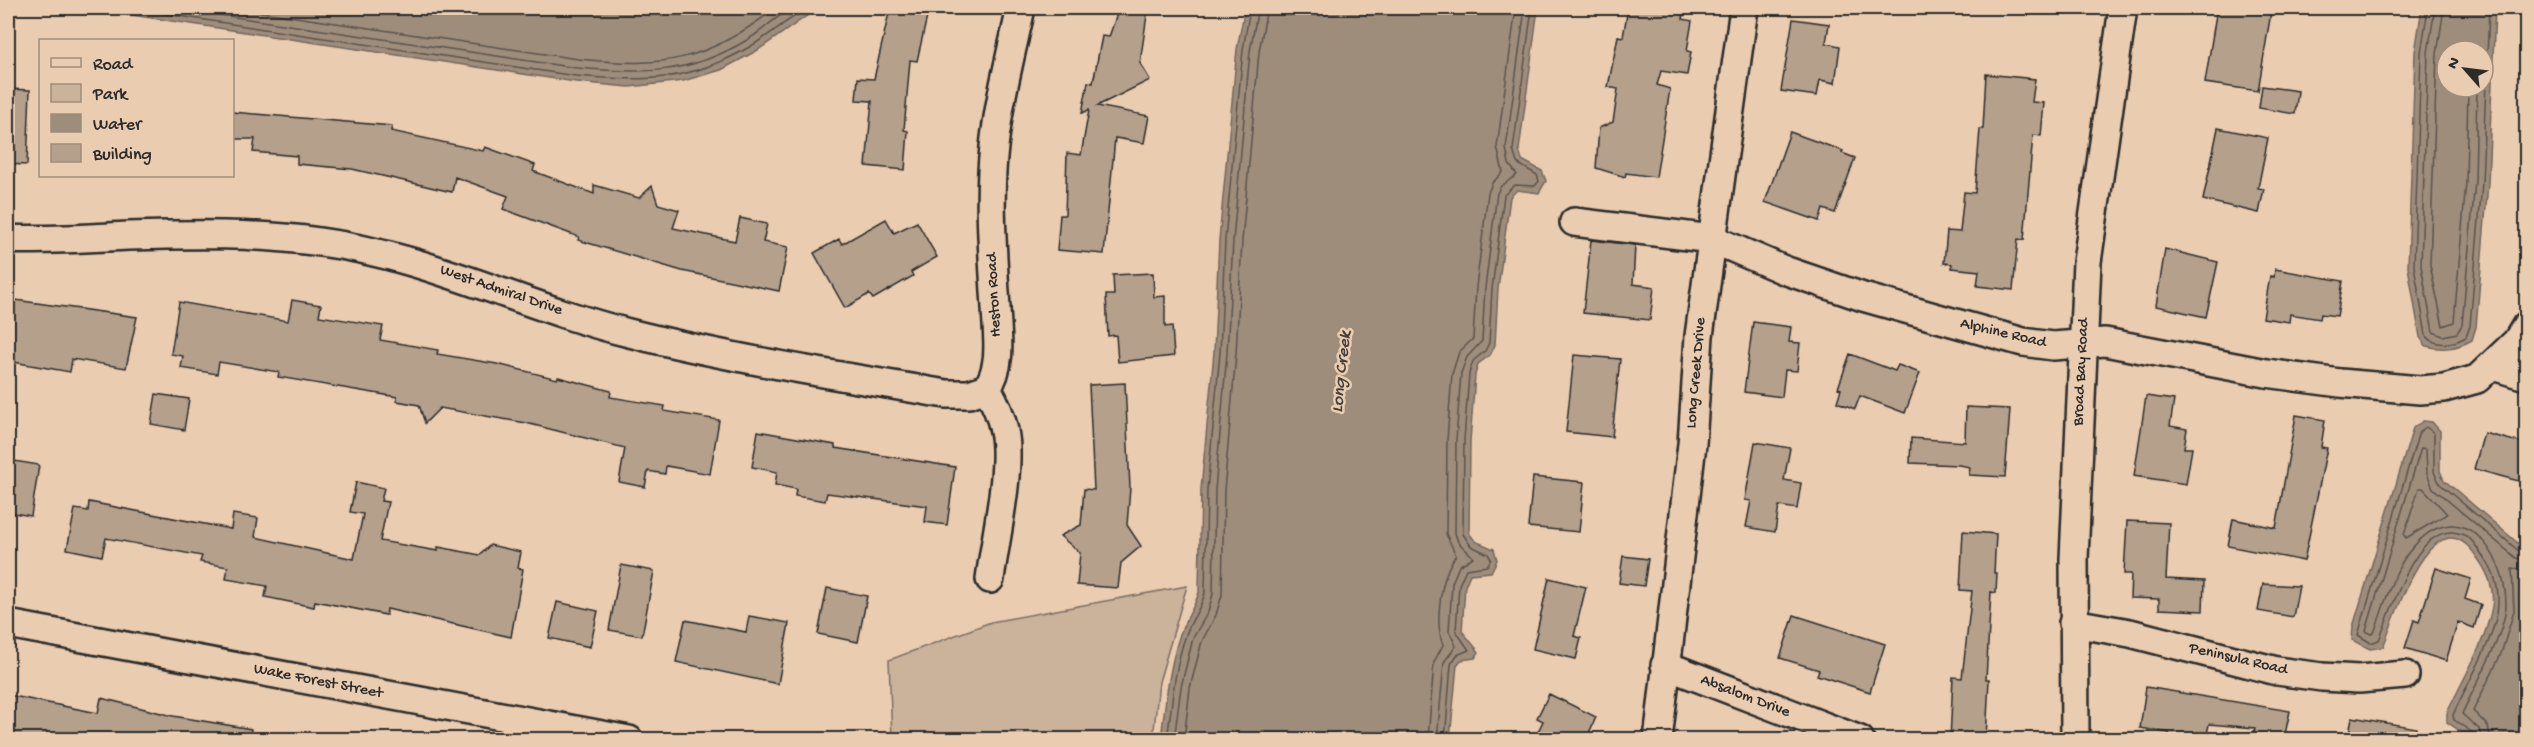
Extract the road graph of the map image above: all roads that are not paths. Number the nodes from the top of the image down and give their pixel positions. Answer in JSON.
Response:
{"nodes":[{"id":1,"x":1021,"y":8,"type":"edge"},
{"id":2,"x":1744,"y":8,"type":"edge"},
{"id":3,"x":2123,"y":8,"type":"edge"},
{"id":4,"x":1575,"y":222,"type":"dead end"},
{"id":5,"x":8,"y":239,"type":"edge"},
{"id":6,"x":1712,"y":239,"type":"junction"},
{"id":7,"x":2526,"y":326,"type":"edge"},
{"id":8,"x":2082,"y":343,"type":"junction"},
{"id":9,"x":2493,"y":366,"type":"junction"},
{"id":10,"x":2526,"y":376,"type":"edge"},
{"id":11,"x":987,"y":388,"type":"junction"},
{"id":12,"x":990,"y":579,"type":"dead end"},
{"id":13,"x":2073,"y":623,"type":"junction"},
{"id":14,"x":8,"y":624,"type":"edge"},
{"id":15,"x":1665,"y":665,"type":"junction"},
{"id":16,"x":2405,"y":675,"type":"dead end"},
{"id":17,"x":629,"y":740,"type":"edge"},
{"id":18,"x":1658,"y":740,"type":"edge"},
{"id":19,"x":1860,"y":740,"type":"edge"},
{"id":20,"x":2075,"y":740,"type":"edge"}],
"edges":[{"from":1,"to":11,"type":"street","name":"Heston Road"},
{"from":2,"to":6,"type":"street","name":"Long Creek Drive"},
{"from":3,"to":8,"type":"street","name":"Broad Bay Road"},
{"from":4,"to":6,"type":"street","name":"Alphine Road"},
{"from":5,"to":11,"type":"street","name":"West Admiral Drive"},
{"from":6,"to":8,"type":"street","name":"Alphine Road"},
{"from":6,"to":15,"type":"street","name":"Long Creek Drive"},
{"from":7,"to":9,"type":"street","name":"Alphine Road"},
{"from":8,"to":9,"type":"street","name":"Alphine Road"},
{"from":8,"to":13,"type":"street","name":"Broad Bay Road"},
{"from":9,"to":10,"type":"street"},
{"from":11,"to":12,"type":"street"},
{"from":13,"to":16,"type":"street","name":"Peninsula Road"},
{"from":13,"to":20,"type":"street","name":"Broad Bay Road"},
{"from":14,"to":17,"type":"street","name":"Wake Forest Street"},
{"from":15,"to":18,"type":"street","name":"Long Creek Drive"},
{"from":15,"to":19,"type":"street","name":"Absalom Drive"}]}
